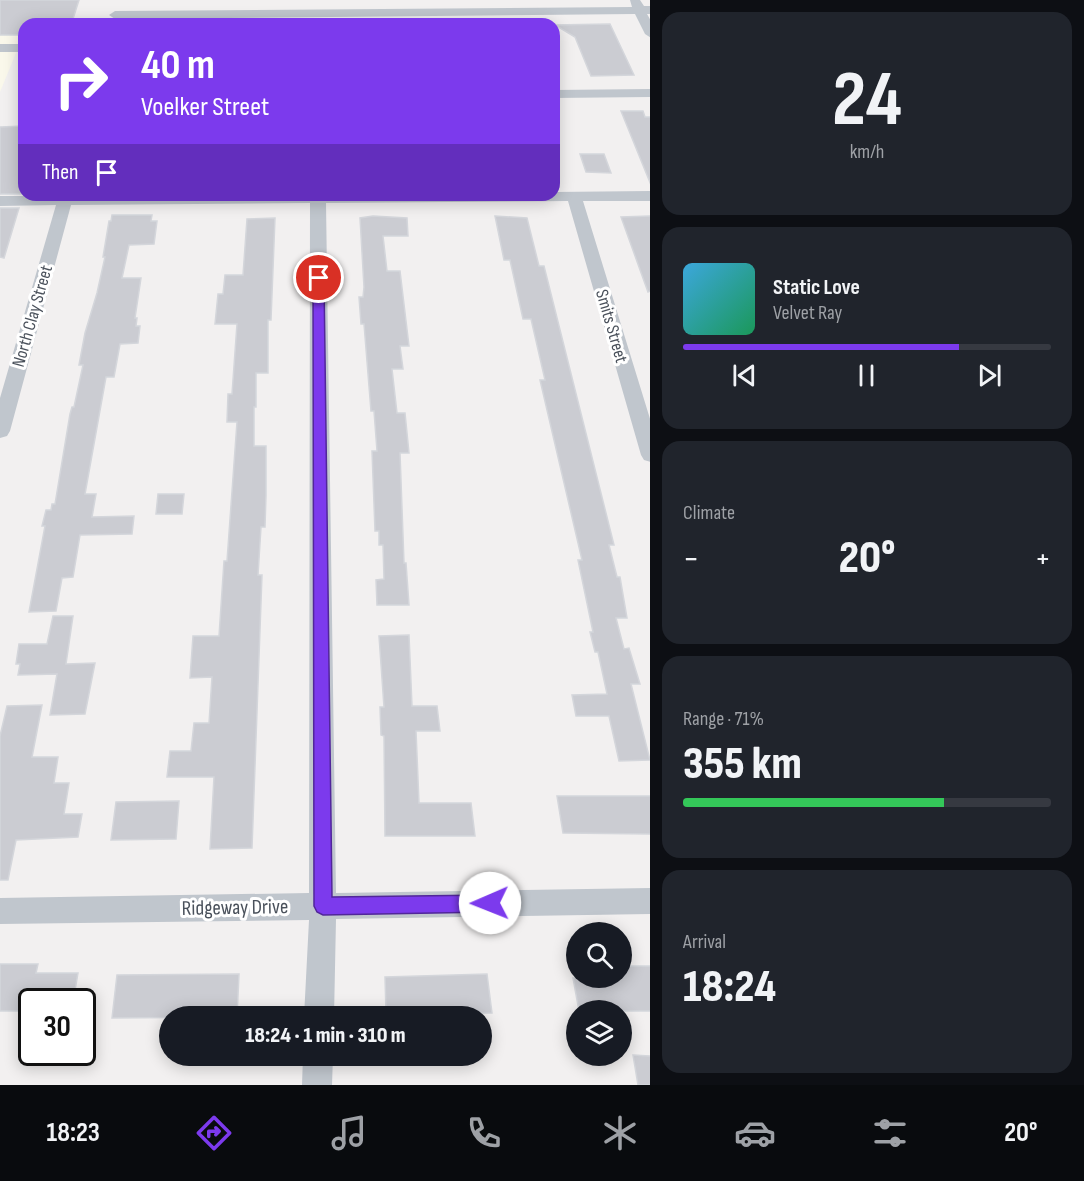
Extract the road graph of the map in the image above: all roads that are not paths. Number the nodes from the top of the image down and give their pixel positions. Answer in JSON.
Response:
{"nodes":[{"id":1,"x":120,"y":0,"type":"edge"},
{"id":2,"x":641,"y":7,"type":"edge"},
{"id":3,"x":115,"y":18,"type":"edge"},
{"id":4,"x":195,"y":18,"type":"edge"},
{"id":5,"x":650,"y":31,"type":"edge"},
{"id":6,"x":0,"y":48,"type":"edge"},
{"id":7,"x":18,"y":48,"type":"edge"},
{"id":8,"x":650,"y":93,"type":"edge"},
{"id":9,"x":560,"y":94,"type":"edge"},
{"id":10,"x":650,"y":196,"type":"edge"},
{"id":11,"x":560,"y":197,"type":"edge"},
{"id":12,"x":574,"y":197,"type":"junction"},
{"id":13,"x":18,"y":200,"type":"edge"},
{"id":14,"x":0,"y":201,"type":"edge"},
{"id":15,"x":65,"y":201,"type":"edge"},
{"id":16,"x":318,"y":201,"type":"edge"},
{"id":17,"x":0,"y":431,"type":"edge"},
{"id":18,"x":650,"y":452,"type":"edge"},
{"id":19,"x":650,"y":901,"type":"edge"},
{"id":20,"x":323,"y":906,"type":"junction"},
{"id":21,"x":0,"y":911,"type":"edge"},
{"id":22,"x":319,"y":1006,"type":"edge"},
{"id":23,"x":318,"y":1066,"type":"edge"},
{"id":24,"x":317,"y":1085,"type":"edge"}],
"edges":[{"from":1,"to":3,"type":"street"},
{"from":2,"to":4,"type":"street"},
{"from":2,"to":5,"type":"street"},
{"from":6,"to":7,"type":"street"},
{"from":8,"to":9,"type":"street"},
{"from":10,"to":12,"type":"street"},
{"from":11,"to":12,"type":"street"},
{"from":12,"to":18,"type":"street","name":"Smits Street"},
{"from":13,"to":14,"type":"street"},
{"from":15,"to":17,"type":"street","name":"North Clay Street"},
{"from":16,"to":20,"type":"street"},
{"from":19,"to":20,"type":"street","name":"Ridgeway Drive"},
{"from":20,"to":21,"type":"street","name":"Ridgeway Drive"},
{"from":20,"to":22,"type":"street"},
{"from":23,"to":24,"type":"street"}]}
